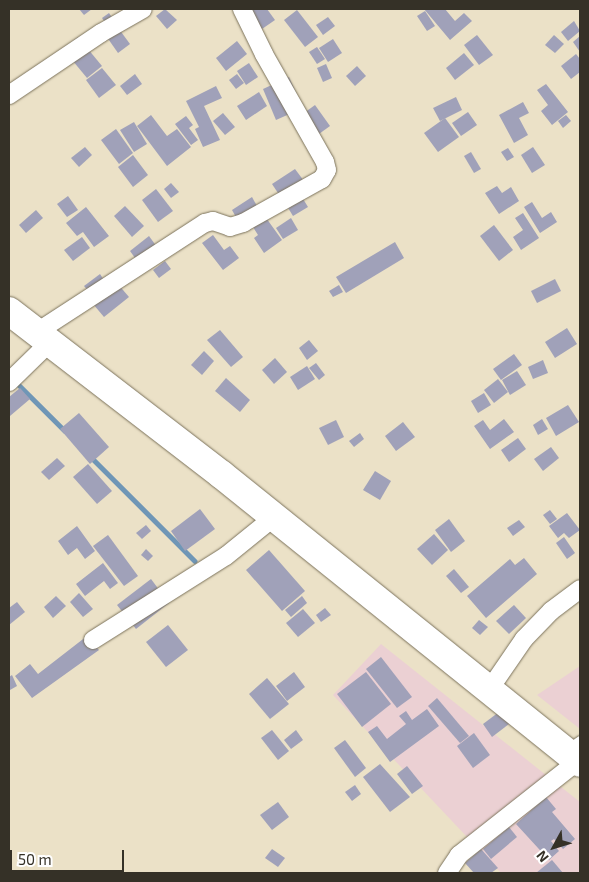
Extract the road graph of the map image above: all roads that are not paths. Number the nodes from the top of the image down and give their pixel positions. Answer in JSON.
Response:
{"nodes":[{"id":1,"x":143,"y":9,"type":"edge"},
{"id":2,"x":242,"y":9,"type":"edge"},
{"id":3,"x":9,"y":95,"type":"edge"},
{"id":4,"x":9,"y":311,"type":"edge"},
{"id":5,"x":43,"y":337,"type":"junction"},
{"id":6,"x":9,"y":382,"type":"edge"},
{"id":7,"x":274,"y":517,"type":"junction"},
{"id":8,"x":580,"y":588,"type":"edge"},
{"id":9,"x":93,"y":640,"type":"dead end"},
{"id":10,"x":489,"y":690,"type":"junction"},
{"id":11,"x":576,"y":754,"type":"edge"},
{"id":12,"x":447,"y":873,"type":"edge"}],
"edges":[{"from":1,"to":3,"type":"street"},
{"from":2,"to":5,"type":"street"},
{"from":4,"to":5,"type":"main road"},
{"from":5,"to":6,"type":"street"},
{"from":5,"to":7,"type":"main road"},
{"from":7,"to":9,"type":"street"},
{"from":7,"to":10,"type":"main road"},
{"from":8,"to":10,"type":"street"},
{"from":10,"to":11,"type":"main road"},
{"from":11,"to":12,"type":"street"}]}
